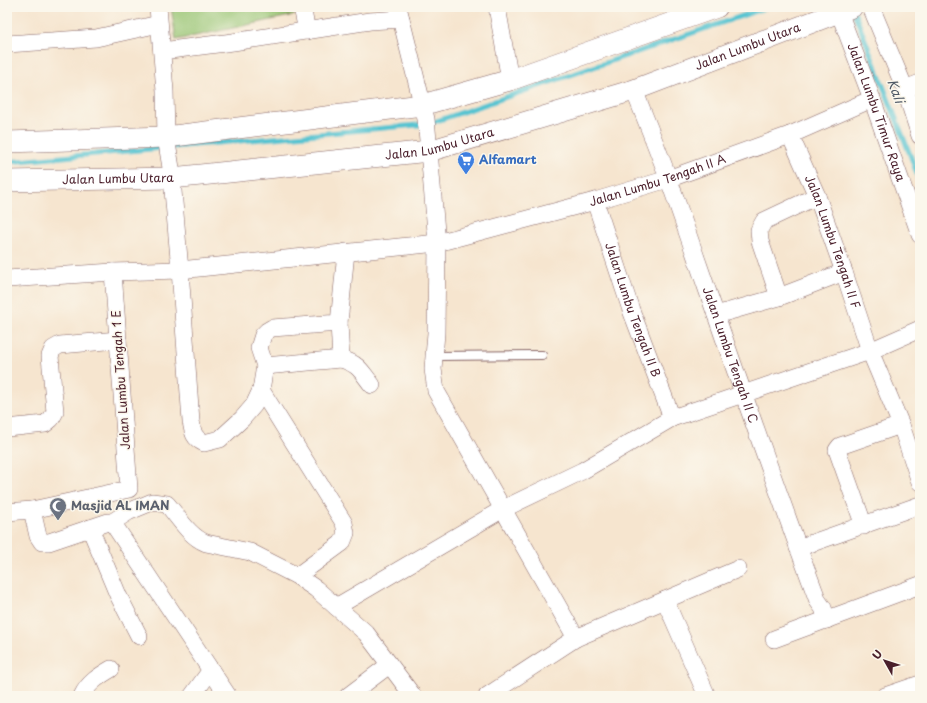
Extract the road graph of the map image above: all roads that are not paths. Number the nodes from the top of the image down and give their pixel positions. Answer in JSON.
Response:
{"nodes":[{"id":1,"x":158,"y":7,"type":"edge"},
{"id":2,"x":302,"y":7,"type":"edge"},
{"id":3,"x":496,"y":7,"type":"edge"},
{"id":4,"x":717,"y":7,"type":"edge"},
{"id":5,"x":871,"y":7,"type":"edge"},
{"id":6,"x":845,"y":10,"type":"edge"},
{"id":7,"x":399,"y":13,"type":"edge"},
{"id":8,"x":159,"y":24,"type":"junction"},
{"id":9,"x":307,"y":31,"type":"junction"},
{"id":10,"x":7,"y":44,"type":"edge"},
{"id":11,"x":162,"y":51,"type":"junction"},
{"id":12,"x":510,"y":80,"type":"junction"},
{"id":13,"x":912,"y":86,"type":"edge"},
{"id":14,"x":634,"y":90,"type":"junction"},
{"id":15,"x":872,"y":99,"type":"junction"},
{"id":16,"x":424,"y":112,"type":"junction"},
{"id":17,"x":790,"y":135,"type":"junction"},
{"id":18,"x":920,"y":136,"type":"edge"},
{"id":19,"x":166,"y":141,"type":"junction"},
{"id":20,"x":7,"y":142,"type":"edge"},
{"id":21,"x":429,"y":147,"type":"junction"},
{"id":22,"x":171,"y":173,"type":"junction"},
{"id":23,"x":668,"y":179,"type":"junction"},
{"id":24,"x":7,"y":181,"type":"edge"},
{"id":25,"x":816,"y":196,"type":"junction"},
{"id":26,"x":595,"y":201,"type":"junction"},
{"id":27,"x":920,"y":235,"type":"edge"},
{"id":28,"x":437,"y":243,"type":"junction"},
{"id":29,"x":346,"y":252,"type":"junction"},
{"id":30,"x":180,"y":270,"type":"junction"},
{"id":31,"x":113,"y":272,"type":"junction"},
{"id":32,"x":844,"y":272,"type":"junction"},
{"id":33,"x":7,"y":279,"type":"edge"},
{"id":34,"x":779,"y":297,"type":"junction"},
{"id":35,"x":716,"y":315,"type":"junction"},
{"id":36,"x":339,"y":323,"type":"junction"},
{"id":37,"x":920,"y":329,"type":"edge"},
{"id":38,"x":118,"y":340,"type":"junction"},
{"id":39,"x":870,"y":350,"type":"junction"},
{"id":40,"x":542,"y":355,"type":"dead end"},
{"id":41,"x":435,"y":356,"type":"junction"},
{"id":42,"x":341,"y":359,"type":"junction"},
{"id":43,"x":265,"y":366,"type":"junction"},
{"id":44,"x":372,"y":385,"type":"dead end"},
{"id":45,"x":261,"y":390,"type":"junction"},
{"id":46,"x":743,"y":394,"type":"junction"},
{"id":47,"x":672,"y":418,"type":"junction"},
{"id":48,"x":900,"y":425,"type":"junction"},
{"id":49,"x":7,"y":428,"type":"edge"},
{"id":50,"x":920,"y":482,"type":"edge"},
{"id":51,"x":920,"y":505,"type":"edge"},
{"id":52,"x":503,"y":509,"type":"junction"},
{"id":53,"x":32,"y":510,"type":"junction"},
{"id":54,"x":7,"y":512,"type":"edge"},
{"id":55,"x":111,"y":522,"type":"junction"},
{"id":56,"x":864,"y":526,"type":"junction"},
{"id":57,"x":90,"y":528,"type":"junction"},
{"id":58,"x":798,"y":548,"type":"junction"},
{"id":59,"x":738,"y":569,"type":"dead end"},
{"id":60,"x":298,"y":576,"type":"junction"},
{"id":61,"x":920,"y":585,"type":"edge"},
{"id":62,"x":665,"y":600,"type":"junction"},
{"id":63,"x":336,"y":607,"type":"junction"},
{"id":64,"x":827,"y":620,"type":"junction"},
{"id":65,"x":139,"y":636,"type":"dead end"},
{"id":66,"x":576,"y":638,"type":"junction"},
{"id":67,"x":774,"y":639,"type":"dead end"},
{"id":68,"x":388,"y":665,"type":"junction"},
{"id":69,"x":111,"y":669,"type":"dead end"},
{"id":70,"x":211,"y":670,"type":"junction"},
{"id":71,"x":920,"y":684,"type":"edge"},
{"id":72,"x":82,"y":696,"type":"edge"},
{"id":73,"x":192,"y":696,"type":"edge"},
{"id":74,"x":228,"y":696,"type":"edge"},
{"id":75,"x":348,"y":696,"type":"edge"},
{"id":76,"x":413,"y":696,"type":"edge"},
{"id":77,"x":487,"y":696,"type":"edge"},
{"id":78,"x":707,"y":696,"type":"edge"},
{"id":79,"x":885,"y":696,"type":"edge"}],
"edges":[{"from":1,"to":8,"type":"street"},
{"from":2,"to":9,"type":"street"},
{"from":3,"to":12,"type":"street"},
{"from":4,"to":12,"type":"street"},
{"from":5,"to":13,"type":"street"},
{"from":6,"to":14,"type":"street","name":"Jalan Lumbu Utara"},
{"from":6,"to":15,"type":"street","name":"Jalan Lumbu Timur Raya"},
{"from":7,"to":9,"type":"street"},
{"from":7,"to":16,"type":"street"},
{"from":8,"to":10,"type":"street"},
{"from":8,"to":11,"type":"street"},
{"from":9,"to":11,"type":"street"},
{"from":11,"to":19,"type":"street"},
{"from":12,"to":16,"type":"street"},
{"from":13,"to":18,"type":"street"},
{"from":14,"to":21,"type":"street","name":"Jalan Lumbu Utara"},
{"from":14,"to":23,"type":"street","name":"Jalan Lumbu Tengah II C"},
{"from":15,"to":17,"type":"street","name":"Jalan Lumbu Tengah II A"},
{"from":15,"to":27,"type":"street","name":"Jalan Lumbu Timur Raya"},
{"from":16,"to":19,"type":"street"},
{"from":16,"to":21,"type":"street"},
{"from":17,"to":23,"type":"street","name":"Jalan Lumbu Tengah II A"},
{"from":17,"to":25,"type":"street","name":"Jalan Lumbu Tengah II F"},
{"from":19,"to":20,"type":"street"},
{"from":19,"to":22,"type":"street"},
{"from":21,"to":22,"type":"street","name":"Jalan Lumbu Utara"},
{"from":21,"to":28,"type":"street"},
{"from":22,"to":24,"type":"street","name":"Jalan Lumbu Utara"},
{"from":22,"to":30,"type":"street"},
{"from":23,"to":26,"type":"street","name":"Jalan Lumbu Tengah II A"},
{"from":23,"to":35,"type":"street","name":"Jalan Lumbu Tengah II C"},
{"from":25,"to":32,"type":"street","name":"Jalan Lumbu Tengah II F"},
{"from":25,"to":34,"type":"street"},
{"from":26,"to":28,"type":"street","name":"Jalan Lumbu Tengah II A"},
{"from":26,"to":47,"type":"street","name":"Jalan Lumbu Tengah II B"},
{"from":28,"to":29,"type":"street","name":"Jalan Lumbu Tengah II A"},
{"from":28,"to":41,"type":"street"},
{"from":29,"to":30,"type":"street","name":"Jalan Lumbu Tengah II A"},
{"from":29,"to":36,"type":"street"},
{"from":30,"to":31,"type":"street","name":"Jalan Lumbu Tengah II A"},
{"from":30,"to":45,"type":"street"},
{"from":31,"to":33,"type":"street","name":"Jalan Lumbu Tengah II A"},
{"from":31,"to":38,"type":"street","name":"Jalan Lumbu Tengah 1 E"},
{"from":32,"to":34,"type":"street"},
{"from":32,"to":39,"type":"street","name":"Jalan Lumbu Tengah II F"},
{"from":34,"to":35,"type":"street"},
{"from":35,"to":46,"type":"street","name":"Jalan Lumbu Tengah II C"},
{"from":36,"to":42,"type":"street"},
{"from":36,"to":43,"type":"street"},
{"from":37,"to":39,"type":"street"},
{"from":38,"to":49,"type":"street"},
{"from":38,"to":53,"type":"street","name":"Jalan Lumbu Tengah 1 E"},
{"from":39,"to":46,"type":"street"},
{"from":39,"to":48,"type":"street","name":"Jalan Lumbu Tengah II F"},
{"from":40,"to":41,"type":"lane"},
{"from":41,"to":52,"type":"street"},
{"from":42,"to":43,"type":"street"},
{"from":42,"to":44,"type":"street"},
{"from":43,"to":45,"type":"street"},
{"from":45,"to":60,"type":"street"},
{"from":46,"to":47,"type":"street"},
{"from":46,"to":58,"type":"street","name":"Jalan Lumbu Tengah II C"},
{"from":47,"to":52,"type":"street"},
{"from":48,"to":50,"type":"street","name":"Jalan Lumbu Tengah II F"},
{"from":48,"to":56,"type":"street"},
{"from":51,"to":56,"type":"street"},
{"from":52,"to":63,"type":"street"},
{"from":52,"to":66,"type":"street"},
{"from":53,"to":54,"type":"street"},
{"from":53,"to":57,"type":"street"},
{"from":55,"to":57,"type":"street"},
{"from":55,"to":60,"type":"street"},
{"from":55,"to":70,"type":"street"},
{"from":56,"to":58,"type":"street"},
{"from":57,"to":65,"type":"street"},
{"from":58,"to":64,"type":"street","name":"Jalan Lumbu Tengah II C"},
{"from":59,"to":62,"type":"street"},
{"from":60,"to":63,"type":"street"},
{"from":61,"to":64,"type":"street"},
{"from":62,"to":66,"type":"street"},
{"from":62,"to":78,"type":"street"},
{"from":63,"to":68,"type":"street"},
{"from":64,"to":67,"type":"street"},
{"from":66,"to":77,"type":"street"},
{"from":68,"to":75,"type":"street"},
{"from":68,"to":76,"type":"street"},
{"from":69,"to":72,"type":"street"},
{"from":70,"to":73,"type":"street"},
{"from":70,"to":74,"type":"street"},
{"from":71,"to":79,"type":"street"}]}
